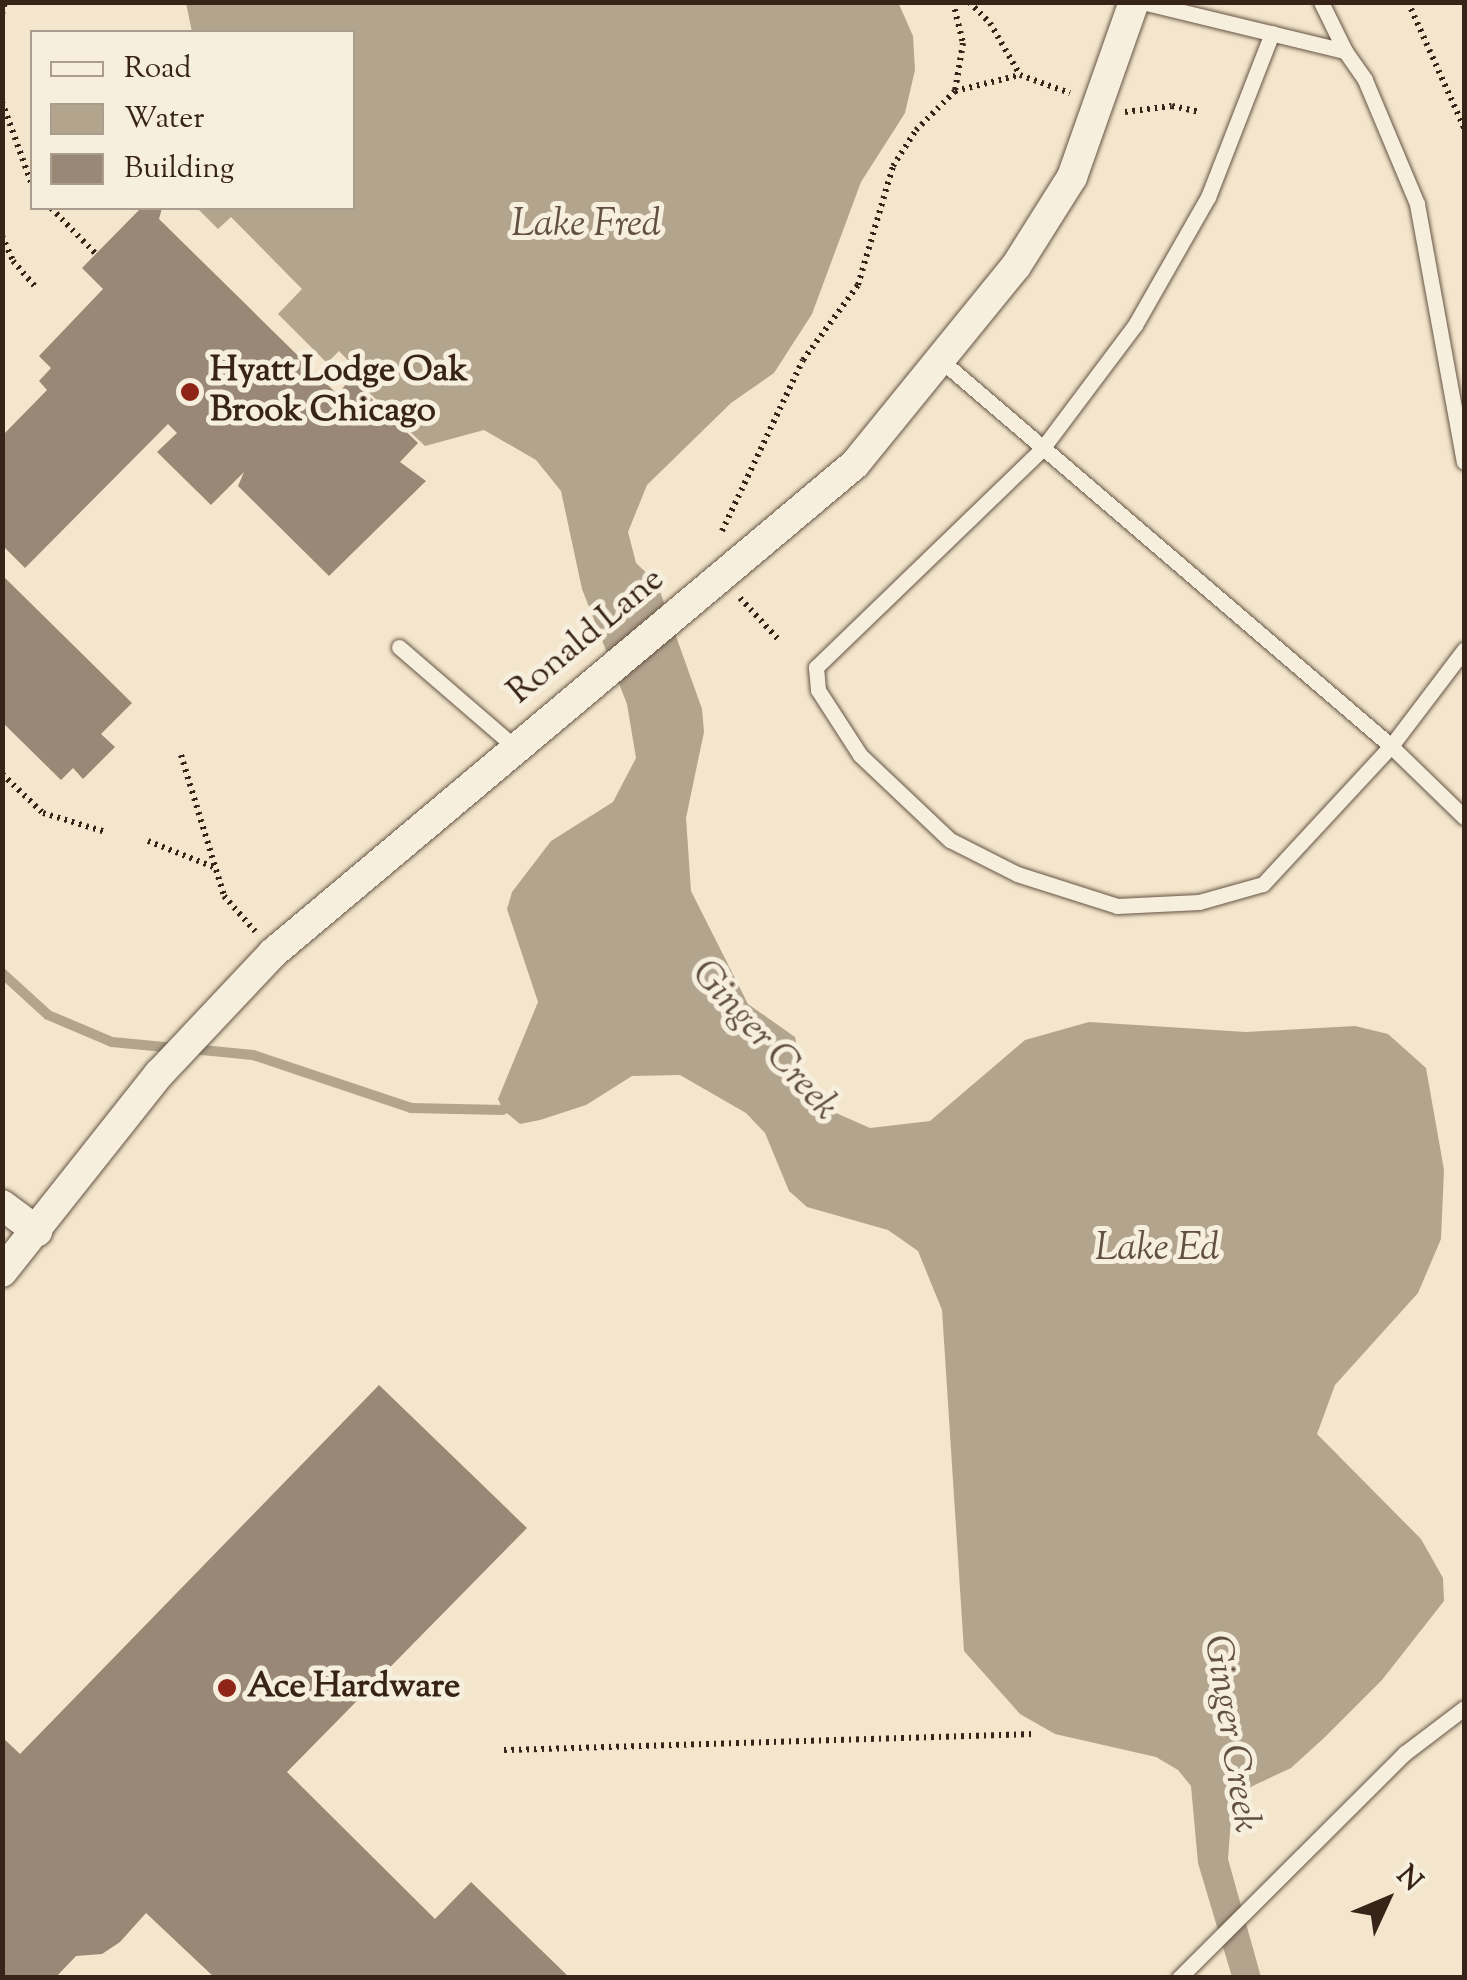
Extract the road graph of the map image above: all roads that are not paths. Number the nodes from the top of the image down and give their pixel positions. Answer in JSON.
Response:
{"nodes":[{"id":1,"x":1134,"y":2,"type":"edge"},
{"id":2,"x":1142,"y":2,"type":"edge"},
{"id":3,"x":1322,"y":2,"type":"edge"},
{"id":4,"x":1272,"y":33,"type":"junction"},
{"id":5,"x":1344,"y":51,"type":"junction"},
{"id":6,"x":943,"y":362,"type":"junction"},
{"id":7,"x":1041,"y":450,"type":"junction"},
{"id":8,"x":1464,"y":462,"type":"edge"},
{"id":9,"x":399,"y":647,"type":"dead end"},
{"id":10,"x":1464,"y":650,"type":"edge"},
{"id":11,"x":1392,"y":746,"type":"junction"},
{"id":12,"x":515,"y":747,"type":"junction"},
{"id":13,"x":1464,"y":816,"type":"edge"},
{"id":14,"x":2,"y":1205,"type":"edge"},
{"id":15,"x":37,"y":1230,"type":"junction"},
{"id":16,"x":2,"y":1272,"type":"edge"},
{"id":17,"x":1464,"y":1708,"type":"edge"},
{"id":18,"x":1179,"y":1978,"type":"edge"}],
"edges":[{"from":1,"to":6,"type":"street","name":"Ronald Lane"},
{"from":2,"to":4,"type":"lane"},
{"from":3,"to":5,"type":"lane"},
{"from":4,"to":5,"type":"lane"},
{"from":4,"to":7,"type":"lane"},
{"from":5,"to":8,"type":"lane"},
{"from":6,"to":7,"type":"lane"},
{"from":6,"to":12,"type":"street","name":"Ronald Lane"},
{"from":7,"to":11,"type":"lane"},
{"from":7,"to":11,"type":"lane"},
{"from":9,"to":12,"type":"lane"},
{"from":10,"to":11,"type":"lane"},
{"from":11,"to":13,"type":"lane"},
{"from":12,"to":15,"type":"street","name":"Ronald Lane"},
{"from":14,"to":15,"type":"street"},
{"from":15,"to":16,"type":"street","name":"Ronald Lane"},
{"from":17,"to":18,"type":"lane"}]}
